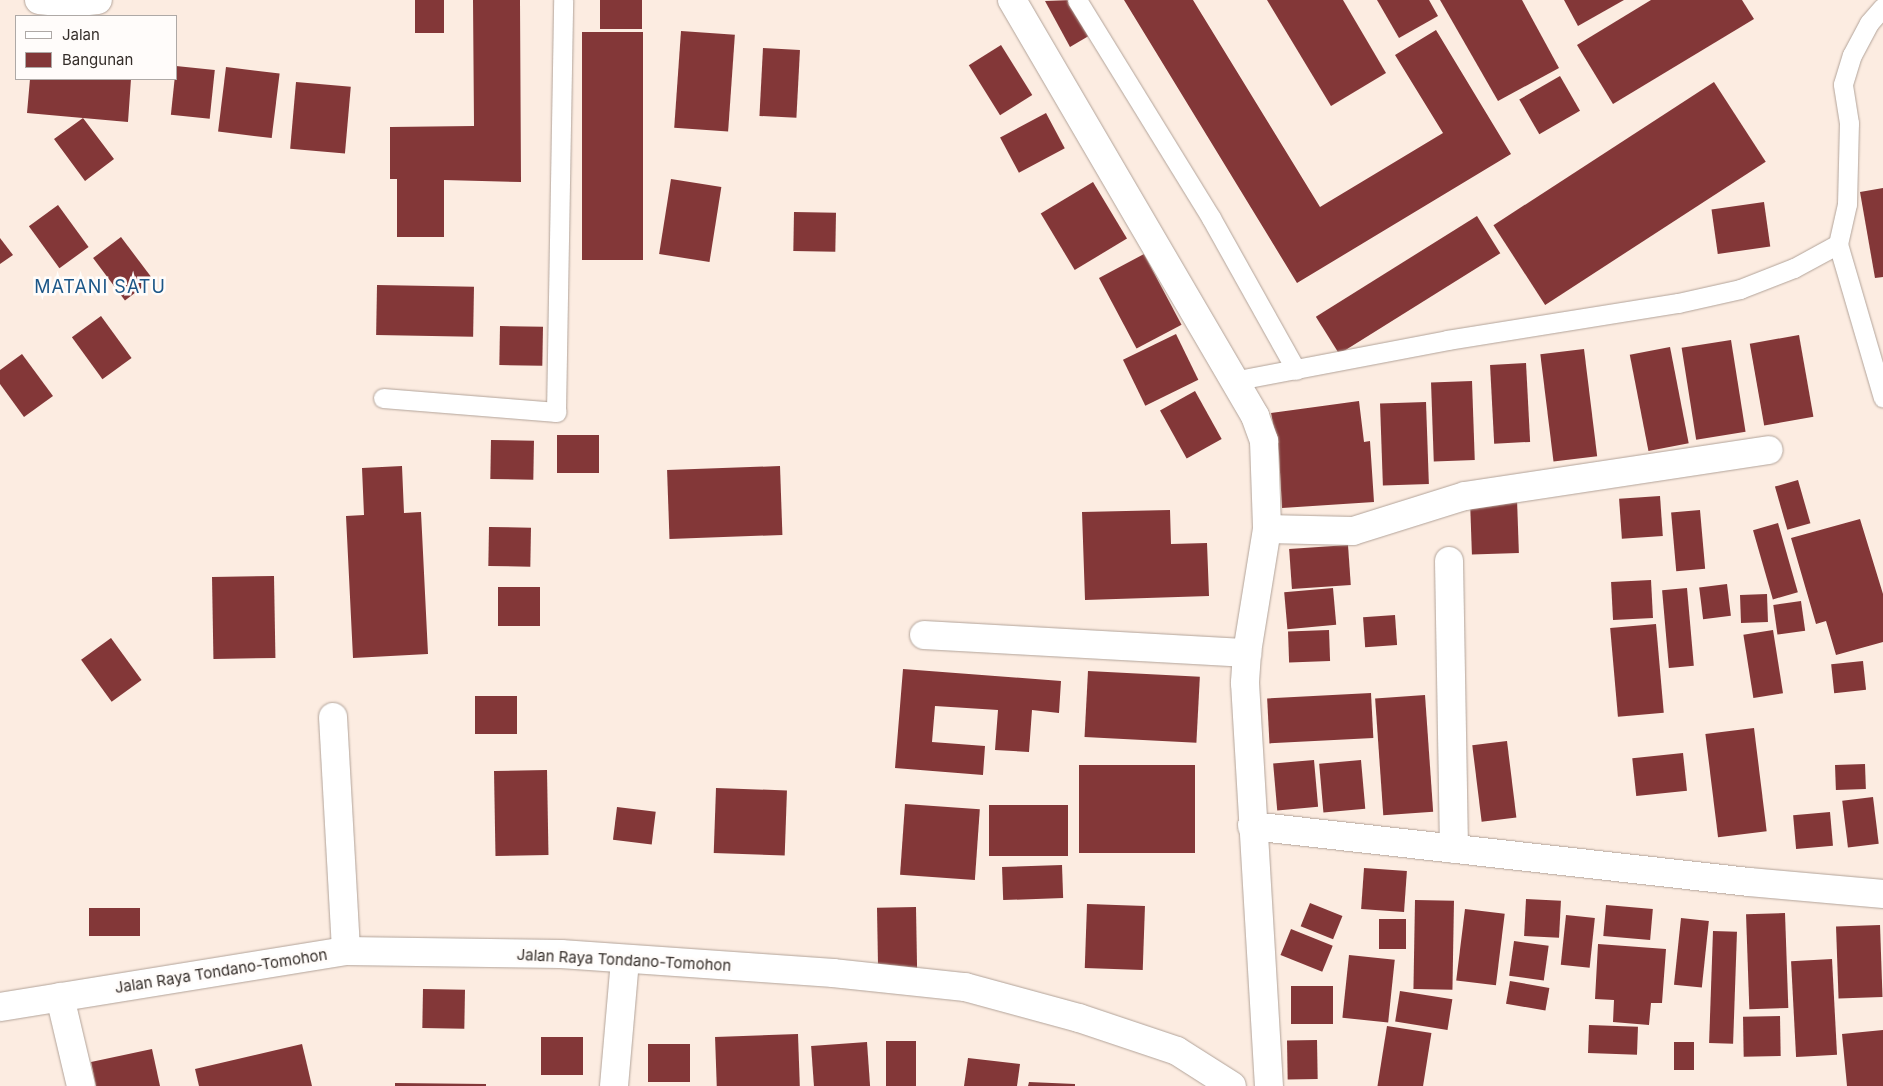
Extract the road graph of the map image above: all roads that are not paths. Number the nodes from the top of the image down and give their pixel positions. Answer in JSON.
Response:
{"nodes":[{"id":1,"x":39,"y":0,"type":"edge"},
{"id":2,"x":98,"y":0,"type":"edge"},
{"id":3,"x":563,"y":0,"type":"edge"},
{"id":4,"x":1012,"y":0,"type":"edge"},
{"id":5,"x":1077,"y":0,"type":"edge"},
{"id":6,"x":1883,"y":7,"type":"edge"},
{"id":7,"x":1838,"y":244,"type":"junction"},
{"id":8,"x":1296,"y":370,"type":"junction"},
{"id":9,"x":1233,"y":381,"type":"junction"},
{"id":10,"x":383,"y":398,"type":"dead end"},
{"id":11,"x":1883,"y":398,"type":"edge"},
{"id":12,"x":1769,"y":450,"type":"dead end"},
{"id":13,"x":1267,"y":528,"type":"junction"},
{"id":14,"x":1449,"y":561,"type":"dead end"},
{"id":15,"x":924,"y":634,"type":"dead end"},
{"id":16,"x":1247,"y":653,"type":"junction"},
{"id":17,"x":333,"y":717,"type":"dead end"},
{"id":18,"x":1252,"y":826,"type":"junction"},
{"id":19,"x":1454,"y":849,"type":"junction"},
{"id":20,"x":1883,"y":894,"type":"edge"},
{"id":21,"x":346,"y":951,"type":"junction"},
{"id":22,"x":625,"y":959,"type":"junction"},
{"id":23,"x":60,"y":997,"type":"junction"},
{"id":24,"x":0,"y":1007,"type":"edge"},
{"id":25,"x":81,"y":1086,"type":"edge"},
{"id":26,"x":614,"y":1086,"type":"edge"},
{"id":27,"x":1232,"y":1086,"type":"edge"},
{"id":28,"x":1269,"y":1086,"type":"edge"}],
"edges":[{"from":1,"to":2,"type":"main road"},
{"from":3,"to":10,"type":"lane"},
{"from":4,"to":9,"type":"main road"},
{"from":5,"to":8,"type":"lane"},
{"from":6,"to":7,"type":"lane"},
{"from":7,"to":8,"type":"lane"},
{"from":7,"to":11,"type":"lane"},
{"from":8,"to":9,"type":"lane"},
{"from":9,"to":13,"type":"main road"},
{"from":12,"to":13,"type":"main road"},
{"from":13,"to":16,"type":"main road"},
{"from":14,"to":19,"type":"main road"},
{"from":15,"to":16,"type":"main road"},
{"from":16,"to":18,"type":"main road"},
{"from":17,"to":21,"type":"main road"},
{"from":18,"to":19,"type":"main road"},
{"from":18,"to":28,"type":"main road"},
{"from":19,"to":20,"type":"main road"},
{"from":21,"to":22,"type":"main road","name":"Jalan Raya Tondano-Tomohon"},
{"from":21,"to":23,"type":"main road","name":"Jalan Raya Tondano-Tomohon"},
{"from":22,"to":26,"type":"main road"},
{"from":22,"to":27,"type":"main road","name":"Jalan Raya Tondano-Tomohon"},
{"from":23,"to":24,"type":"main road","name":"Jalan Raya Tondano-Tomohon"},
{"from":23,"to":25,"type":"main road"}]}
